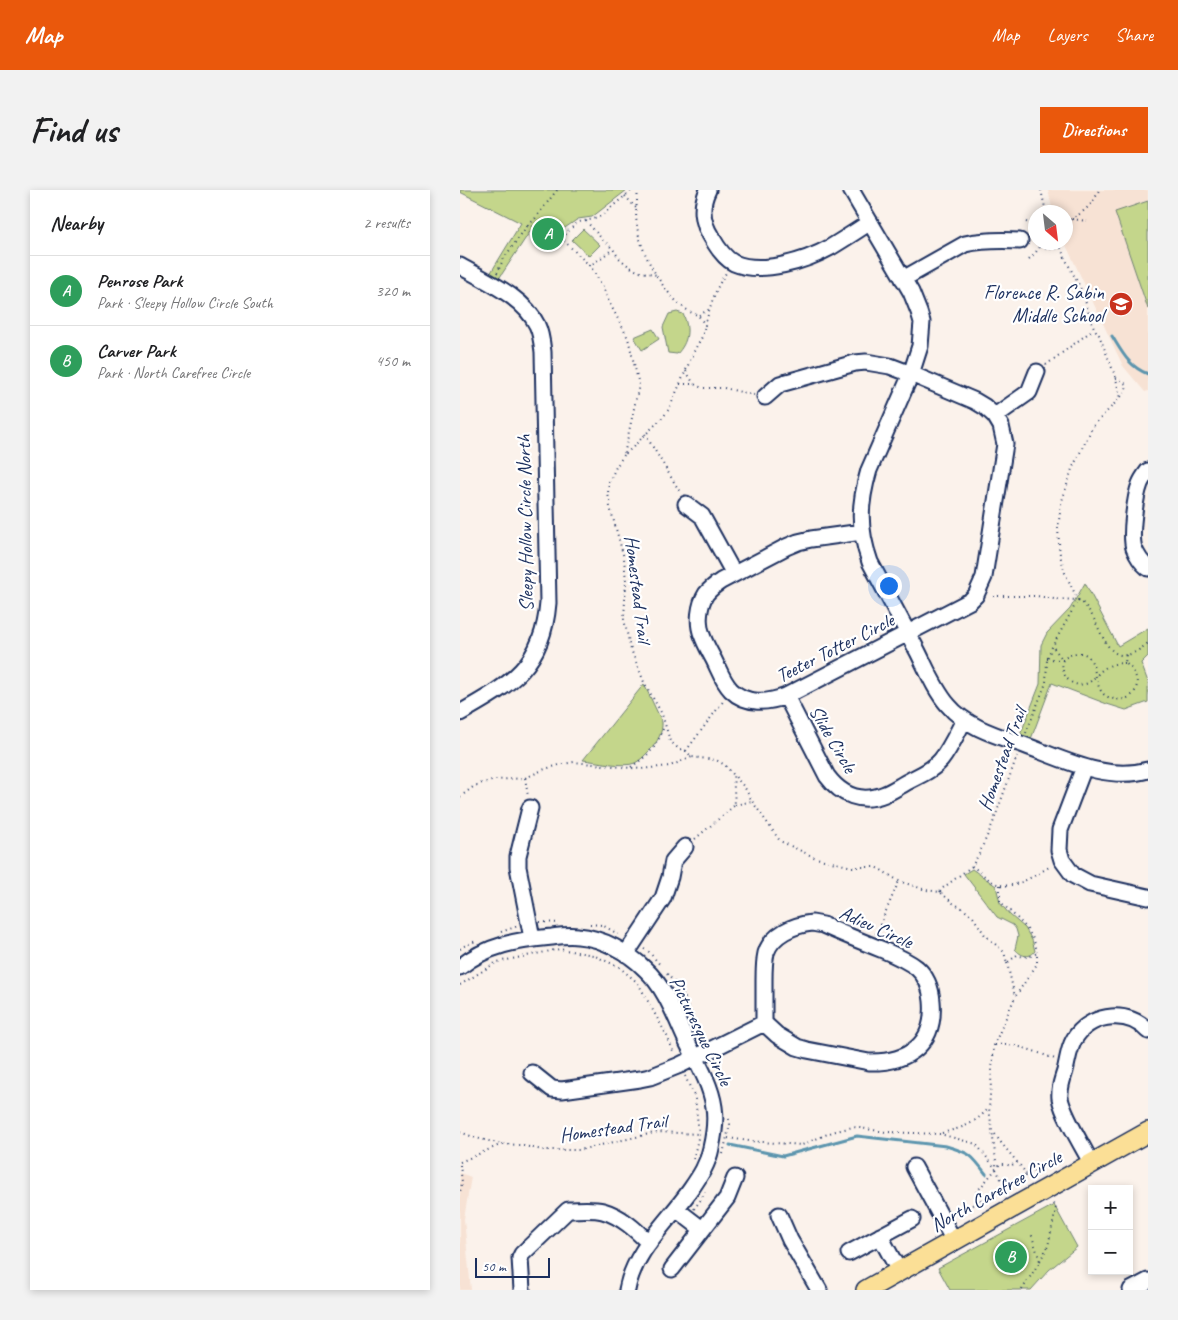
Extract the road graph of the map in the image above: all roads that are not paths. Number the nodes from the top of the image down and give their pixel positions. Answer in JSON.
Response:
{"nodes":[{"id":1,"x":708,"y":190,"type":"edge"},
{"id":2,"x":851,"y":190,"type":"edge"},
{"id":3,"x":870,"y":222,"type":"junction"},
{"id":4,"x":1020,"y":241,"type":"dead end"},
{"id":5,"x":460,"y":266,"type":"edge"},
{"id":6,"x":903,"y":279,"type":"junction"},
{"id":7,"x":1037,"y":372,"type":"road end"},
{"id":8,"x":910,"y":374,"type":"junction"},
{"id":9,"x":765,"y":397,"type":"road end"},
{"id":10,"x":995,"y":416,"type":"junction"},
{"id":11,"x":1148,"y":471,"type":"edge"},
{"id":12,"x":686,"y":504,"type":"road end"},
{"id":13,"x":862,"y":532,"type":"junction"},
{"id":14,"x":1148,"y":568,"type":"edge"},
{"id":15,"x":734,"y":574,"type":"junction"},
{"id":16,"x":981,"y":586,"type":"junction"},
{"id":17,"x":993,"y":596,"type":"road end"},
{"id":18,"x":908,"y":633,"type":"junction"},
{"id":19,"x":786,"y":696,"type":"junction"},
{"id":20,"x":460,"y":712,"type":"edge"},
{"id":21,"x":964,"y":720,"type":"junction"},
{"id":22,"x":1084,"y":767,"type":"junction"},
{"id":23,"x":1148,"y":770,"type":"edge"},
{"id":24,"x":530,"y":808,"type":"road end"},
{"id":25,"x":685,"y":847,"type":"road end"},
{"id":26,"x":1148,"y":897,"type":"edge"},
{"id":27,"x":531,"y":931,"type":"junction"},
{"id":28,"x":630,"y":949,"type":"junction"},
{"id":29,"x":460,"y":967,"type":"edge"},
{"id":30,"x":764,"y":1023,"type":"junction"},
{"id":31,"x":1148,"y":1031,"type":"edge"},
{"id":32,"x":701,"y":1053,"type":"junction"},
{"id":33,"x":532,"y":1073,"type":"dead end"},
{"id":34,"x":1147,"y":1134,"type":"edge"},
{"id":35,"x":1092,"y":1164,"type":"junction"},
{"id":36,"x":914,"y":1166,"type":"dead end"},
{"id":37,"x":735,"y":1178,"type":"dead end"},
{"id":38,"x":681,"y":1213,"type":"junction"},
{"id":39,"x":779,"y":1215,"type":"dead end"},
{"id":40,"x":912,"y":1219,"type":"dead end"},
{"id":41,"x":702,"y":1229,"type":"junction"},
{"id":42,"x":880,"y":1236,"type":"junction"},
{"id":43,"x":954,"y":1241,"type":"junction"},
{"id":44,"x":649,"y":1243,"type":"junction"},
{"id":45,"x":849,"y":1253,"type":"dead end"},
{"id":46,"x":672,"y":1269,"type":"dead end"},
{"id":47,"x":899,"y":1271,"type":"junction"},
{"id":48,"x":1148,"y":1281,"type":"edge"},
{"id":49,"x":871,"y":1289,"type":"edge"},
{"id":50,"x":522,"y":1290,"type":"edge"},
{"id":51,"x":627,"y":1290,"type":"edge"},
{"id":52,"x":819,"y":1290,"type":"edge"},
{"id":53,"x":1131,"y":1290,"type":"edge"}],
"edges":[{"from":1,"to":3,"type":"street"},
{"from":2,"to":3,"type":"street"},
{"from":3,"to":6,"type":"street"},
{"from":4,"to":6,"type":"street"},
{"from":5,"to":20,"type":"street","name":"Sleepy Hollow Circle North"},
{"from":6,"to":8,"type":"street"},
{"from":7,"to":10,"type":"street"},
{"from":8,"to":9,"type":"street"},
{"from":8,"to":10,"type":"street"},
{"from":8,"to":13,"type":"street"},
{"from":10,"to":16,"type":"street"},
{"from":11,"to":14,"type":"street"},
{"from":12,"to":15,"type":"street"},
{"from":13,"to":15,"type":"street"},
{"from":13,"to":18,"type":"street"},
{"from":15,"to":19,"type":"street","name":"Teeter Totter Circle"},
{"from":16,"to":17,"type":"street"},
{"from":16,"to":18,"type":"street","name":"Teeter Totter Circle"},
{"from":18,"to":19,"type":"street","name":"Teeter Totter Circle"},
{"from":18,"to":21,"type":"street"},
{"from":19,"to":21,"type":"street","name":"Slide Circle"},
{"from":21,"to":22,"type":"street"},
{"from":22,"to":23,"type":"street"},
{"from":22,"to":26,"type":"street"},
{"from":24,"to":27,"type":"street"},
{"from":25,"to":28,"type":"street"},
{"from":27,"to":28,"type":"street","name":"Picturesque Circle"},
{"from":27,"to":29,"type":"street","name":"Picturesque Circle"},
{"from":28,"to":32,"type":"street","name":"Picturesque Circle"},
{"from":30,"to":30,"type":"street","name":"Adieu Circle"},
{"from":30,"to":32,"type":"street"},
{"from":31,"to":35,"type":"street"},
{"from":32,"to":33,"type":"street"},
{"from":32,"to":38,"type":"street","name":"Picturesque Circle"},
{"from":34,"to":35,"type":"main road","name":"North Carefree Circle"},
{"from":35,"to":43,"type":"main road","name":"North Carefree Circle"},
{"from":36,"to":43,"type":"street"},
{"from":37,"to":41,"type":"street"},
{"from":38,"to":41,"type":"street"},
{"from":38,"to":44,"type":"street","name":"Picturesque Circle"},
{"from":39,"to":52,"type":"street"},
{"from":40,"to":42,"type":"street"},
{"from":41,"to":46,"type":"street"},
{"from":42,"to":45,"type":"street"},
{"from":42,"to":47,"type":"street"},
{"from":43,"to":47,"type":"main road","name":"North Carefree Circle"},
{"from":44,"to":50,"type":"street"},
{"from":44,"to":51,"type":"street","name":"Picturesque Circle"},
{"from":47,"to":49,"type":"main road","name":"North Carefree Circle"},
{"from":48,"to":53,"type":"street"}]}
